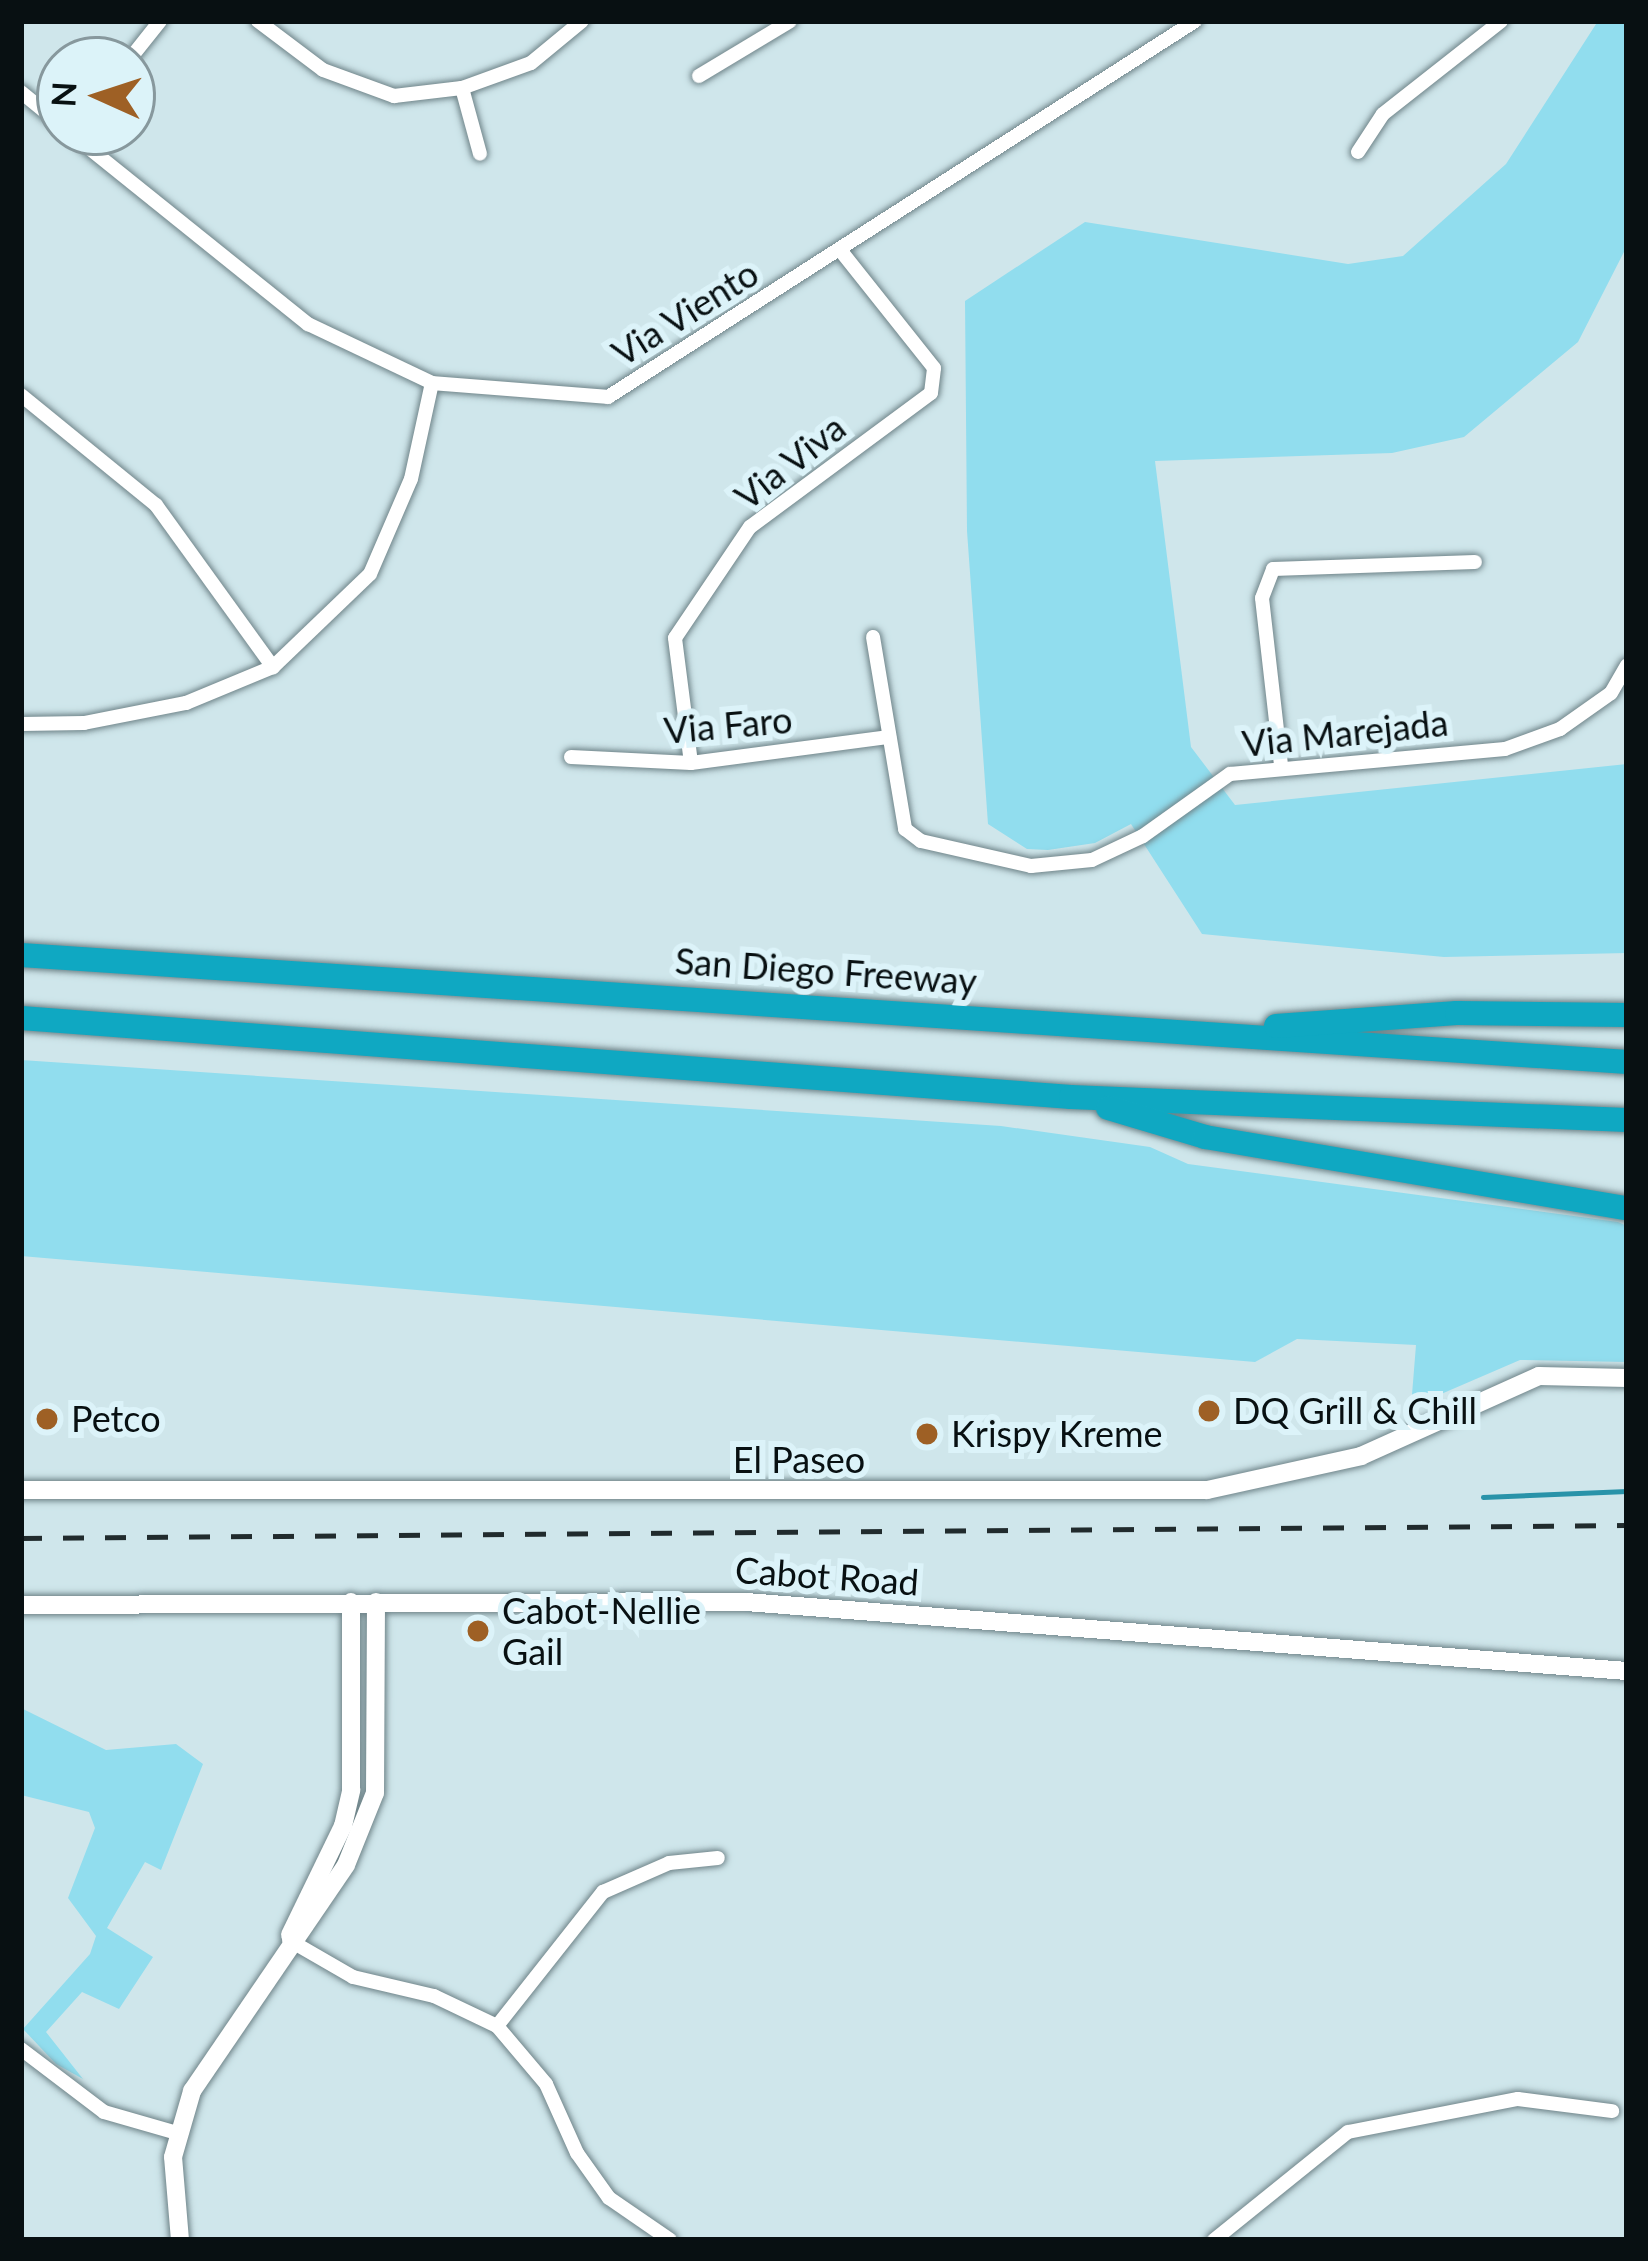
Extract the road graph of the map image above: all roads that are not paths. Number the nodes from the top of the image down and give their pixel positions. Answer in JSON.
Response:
{"nodes":[{"id":1,"x":258,"y":21,"type":"edge"},
{"id":2,"x":582,"y":21,"type":"edge"},
{"id":3,"x":790,"y":21,"type":"edge"},
{"id":4,"x":1195,"y":21,"type":"edge"},
{"id":5,"x":1501,"y":21,"type":"edge"},
{"id":6,"x":699,"y":76,"type":"dead end"},
{"id":7,"x":463,"y":88,"type":"junction"},
{"id":8,"x":1358,"y":152,"type":"dead end"},
{"id":9,"x":480,"y":154,"type":"dead end"},
{"id":10,"x":100,"y":156,"type":"edge"},
{"id":11,"x":841,"y":251,"type":"junction"},
{"id":12,"x":432,"y":383,"type":"junction"},
{"id":13,"x":21,"y":395,"type":"edge"},
{"id":14,"x":1475,"y":562,"type":"dead end"},
{"id":15,"x":873,"y":637,"type":"dead end"},
{"id":16,"x":1627,"y":665,"type":"edge"},
{"id":17,"x":273,"y":667,"type":"junction"},
{"id":18,"x":21,"y":724,"type":"edge"},
{"id":19,"x":889,"y":737,"type":"junction"},
{"id":20,"x":572,"y":757,"type":"dead end"},
{"id":21,"x":691,"y":763,"type":"junction"},
{"id":22,"x":1281,"y":765,"type":"junction"},
{"id":23,"x":21,"y":955,"type":"edge"},
{"id":24,"x":1627,"y":1015,"type":"edge"},
{"id":25,"x":21,"y":1018,"type":"edge"},
{"id":26,"x":1184,"y":1033,"type":"junction"},
{"id":27,"x":1627,"y":1062,"type":"edge"},
{"id":28,"x":1071,"y":1097,"type":"junction"},
{"id":29,"x":1627,"y":1120,"type":"edge"},
{"id":30,"x":1627,"y":1208,"type":"edge"},
{"id":31,"x":1627,"y":1378,"type":"edge"},
{"id":32,"x":21,"y":1490,"type":"edge"},
{"id":33,"x":352,"y":1602,"type":"junction"},
{"id":34,"x":376,"y":1602,"type":"junction"},
{"id":35,"x":21,"y":1605,"type":"edge"},
{"id":36,"x":1627,"y":1671,"type":"edge"},
{"id":37,"x":718,"y":1858,"type":"dead end"},
{"id":38,"x":289,"y":1940,"type":"junction"},
{"id":39,"x":496,"y":2026,"type":"junction"},
{"id":40,"x":21,"y":2049,"type":"edge"},
{"id":41,"x":1612,"y":2111,"type":"dead end"},
{"id":42,"x":176,"y":2133,"type":"junction"},
{"id":43,"x":180,"y":2240,"type":"edge"},
{"id":44,"x":670,"y":2240,"type":"edge"},
{"id":45,"x":1214,"y":2240,"type":"edge"}],
"edges":[{"from":1,"to":7,"type":"street"},
{"from":2,"to":7,"type":"street"},
{"from":3,"to":6,"type":"street"},
{"from":4,"to":11,"type":"street","name":"Via Viento"},
{"from":5,"to":8,"type":"street"},
{"from":7,"to":9,"type":"street"},
{"from":10,"to":12,"type":"street","name":"Via Viento"},
{"from":11,"to":12,"type":"street","name":"Via Viento"},
{"from":11,"to":21,"type":"street","name":"Via Viva"},
{"from":12,"to":17,"type":"street"},
{"from":13,"to":17,"type":"street"},
{"from":14,"to":22,"type":"street"},
{"from":15,"to":19,"type":"street","name":"Via Marejada"},
{"from":16,"to":22,"type":"street","name":"Via Marejada"},
{"from":17,"to":18,"type":"street"},
{"from":19,"to":21,"type":"street","name":"Via Faro"},
{"from":19,"to":22,"type":"street","name":"Via Marejada"},
{"from":20,"to":21,"type":"street","name":"Via Faro"},
{"from":23,"to":26,"type":"highway","name":"San Diego Freeway"},
{"from":24,"to":26,"type":"highway"},
{"from":25,"to":28,"type":"highway"},
{"from":26,"to":27,"type":"highway","name":"San Diego Freeway"},
{"from":28,"to":29,"type":"highway"},
{"from":28,"to":30,"type":"highway"},
{"from":31,"to":32,"type":"street","name":"El Paseo"},
{"from":33,"to":34,"type":"street","name":"Cabot Road"},
{"from":33,"to":35,"type":"street","name":"Cabot Road"},
{"from":33,"to":38,"type":"street"},
{"from":34,"to":36,"type":"street","name":"Cabot Road"},
{"from":34,"to":38,"type":"street"},
{"from":37,"to":39,"type":"street"},
{"from":38,"to":39,"type":"street"},
{"from":38,"to":42,"type":"street"},
{"from":39,"to":44,"type":"street"},
{"from":40,"to":42,"type":"street"},
{"from":41,"to":45,"type":"street"},
{"from":42,"to":43,"type":"street"}]}
